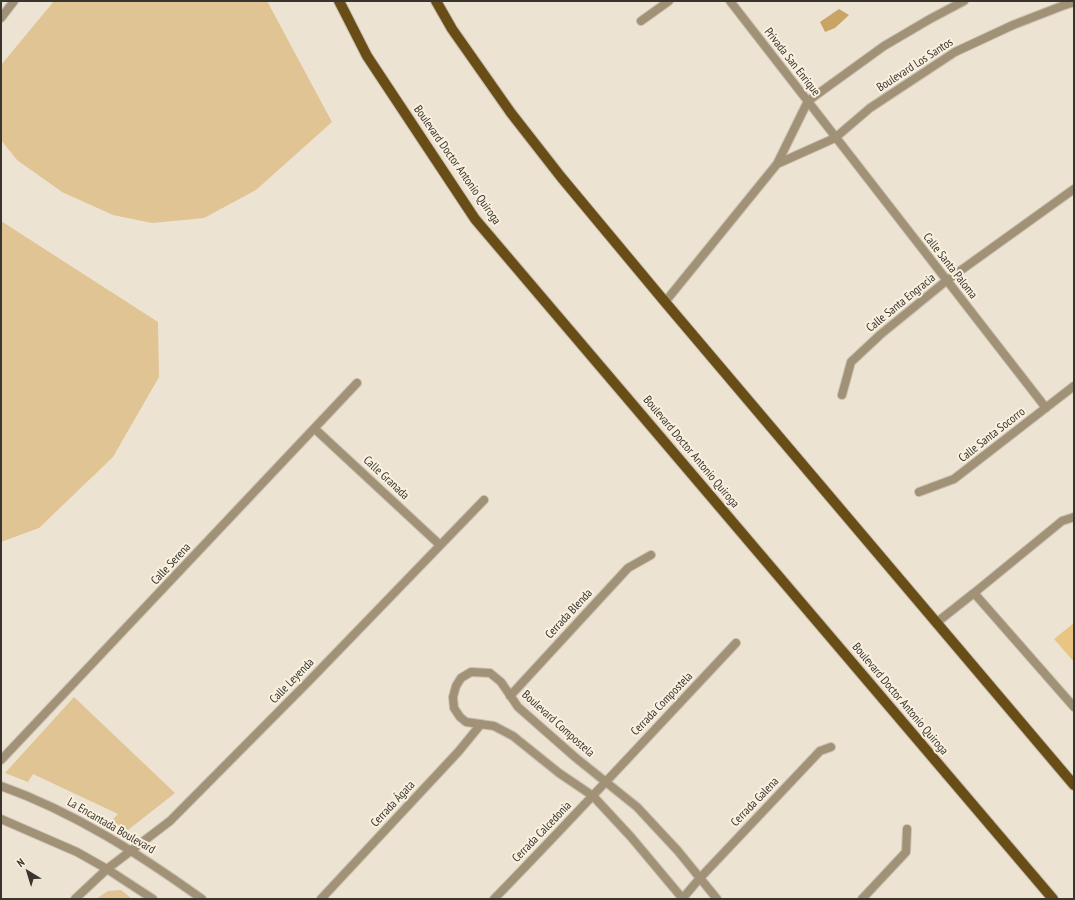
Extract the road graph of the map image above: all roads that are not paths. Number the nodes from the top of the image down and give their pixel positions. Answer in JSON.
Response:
{"nodes":[{"id":1,"x":14,"y":1,"type":"edge"},
{"id":2,"x":339,"y":1,"type":"edge"},
{"id":3,"x":436,"y":1,"type":"edge"},
{"id":4,"x":669,"y":1,"type":"edge"},
{"id":5,"x":730,"y":1,"type":"edge"},
{"id":6,"x":964,"y":1,"type":"edge"},
{"id":7,"x":1074,"y":2,"type":"edge"},
{"id":8,"x":1,"y":18,"type":"edge"},
{"id":9,"x":641,"y":21,"type":"dead end"},
{"id":10,"x":808,"y":101,"type":"junction"},
{"id":11,"x":835,"y":138,"type":"junction"},
{"id":12,"x":777,"y":164,"type":"junction"},
{"id":13,"x":1074,"y":189,"type":"edge"},
{"id":14,"x":946,"y":281,"type":"junction"},
{"id":15,"x":664,"y":302,"type":"junction"},
{"id":16,"x":357,"y":383,"type":"dead end"},
{"id":17,"x":1074,"y":386,"type":"edge"},
{"id":18,"x":842,"y":395,"type":"dead end"},
{"id":19,"x":1046,"y":408,"type":"junction"},
{"id":20,"x":315,"y":429,"type":"junction"},
{"id":21,"x":919,"y":492,"type":"dead end"},
{"id":22,"x":484,"y":500,"type":"dead end"},
{"id":23,"x":1074,"y":517,"type":"edge"},
{"id":24,"x":440,"y":544,"type":"junction"},
{"id":25,"x":651,"y":555,"type":"dead end"},
{"id":26,"x":974,"y":592,"type":"junction"},
{"id":27,"x":936,"y":623,"type":"junction"},
{"id":28,"x":736,"y":643,"type":"dead end"},
{"id":29,"x":510,"y":696,"type":"junction"},
{"id":30,"x":1074,"y":707,"type":"edge"},
{"id":31,"x":481,"y":724,"type":"junction"},
{"id":32,"x":831,"y":747,"type":"dead end"},
{"id":33,"x":1,"y":760,"type":"edge"},
{"id":34,"x":605,"y":781,"type":"junction"},
{"id":35,"x":1074,"y":785,"type":"edge"},
{"id":36,"x":1,"y":786,"type":"edge"},
{"id":37,"x":593,"y":796,"type":"junction"},
{"id":38,"x":1,"y":819,"type":"edge"},
{"id":39,"x":907,"y":829,"type":"dead end"},
{"id":40,"x":132,"y":850,"type":"junction"},
{"id":41,"x":107,"y":869,"type":"junction"},
{"id":42,"x":700,"y":878,"type":"junction"},
{"id":43,"x":75,"y":899,"type":"edge"},
{"id":44,"x":154,"y":899,"type":"edge"},
{"id":45,"x":202,"y":899,"type":"edge"},
{"id":46,"x":322,"y":899,"type":"edge"},
{"id":47,"x":494,"y":899,"type":"edge"},
{"id":48,"x":682,"y":899,"type":"edge"},
{"id":49,"x":717,"y":899,"type":"edge"},
{"id":50,"x":862,"y":899,"type":"edge"},
{"id":51,"x":1053,"y":899,"type":"edge"}],
"edges":[{"from":1,"to":8,"type":"street"},
{"from":2,"to":51,"type":"main road","name":"Boulevard Doctor Antonio Quiroga"},
{"from":3,"to":15,"type":"main road"},
{"from":4,"to":9,"type":"street"},
{"from":5,"to":10,"type":"street","name":"Privada San Enrique"},
{"from":6,"to":10,"type":"street","name":"Boulevard Los Santos"},
{"from":7,"to":11,"type":"street","name":"Boulevard Los Santos"},
{"from":10,"to":11,"type":"street","name":"Privada San Enrique"},
{"from":10,"to":12,"type":"street","name":"Boulevard Los Santos"},
{"from":11,"to":12,"type":"street","name":"Boulevard Los Santos"},
{"from":11,"to":14,"type":"street","name":"Calle Santa Paloma"},
{"from":12,"to":15,"type":"street","name":"Boulevard Los Santos"},
{"from":13,"to":14,"type":"street","name":"Calle Santa Engracia"},
{"from":14,"to":18,"type":"street","name":"Calle Santa Engracia"},
{"from":14,"to":19,"type":"street","name":"Calle Santa Paloma"},
{"from":15,"to":27,"type":"main road"},
{"from":16,"to":20,"type":"street","name":"Calle Serena"},
{"from":17,"to":19,"type":"street","name":"Calle Santa Socorro"},
{"from":19,"to":21,"type":"street","name":"Calle Santa Socorro"},
{"from":20,"to":24,"type":"street","name":"Calle Granada"},
{"from":20,"to":33,"type":"street","name":"Calle Serena"},
{"from":22,"to":24,"type":"street","name":"Calle Leyenda"},
{"from":23,"to":26,"type":"street"},
{"from":24,"to":40,"type":"street","name":"Calle Leyenda"},
{"from":25,"to":29,"type":"street","name":"Cerrada Blenda"},
{"from":26,"to":27,"type":"street"},
{"from":26,"to":30,"type":"street"},
{"from":27,"to":35,"type":"main road"},
{"from":28,"to":34,"type":"street","name":"Cerrada Compostela"},
{"from":29,"to":31,"type":"street","name":"Boulevard Compostela"},
{"from":29,"to":34,"type":"street","name":"Boulevard Compostela"},
{"from":31,"to":37,"type":"street","name":"Boulevard Compostela"},
{"from":31,"to":46,"type":"street","name":"Cerrada Ágata"},
{"from":32,"to":42,"type":"street","name":"Cerrada Galena"},
{"from":34,"to":37,"type":"street","name":"Cerrada Calcedonia"},
{"from":34,"to":42,"type":"street","name":"Boulevard Compostela"},
{"from":36,"to":40,"type":"street","name":"La Encantada Boulevard"},
{"from":37,"to":47,"type":"street","name":"Cerrada Calcedonia"},
{"from":37,"to":48,"type":"street","name":"Boulevard Compostela"},
{"from":38,"to":41,"type":"street"},
{"from":39,"to":50,"type":"street"},
{"from":40,"to":41,"type":"street","name":"Calle Leyenda"},
{"from":40,"to":45,"type":"street","name":"La Encantada Boulevard"},
{"from":41,"to":43,"type":"street","name":"Calle Leyenda"},
{"from":41,"to":44,"type":"street"},
{"from":42,"to":48,"type":"street","name":"Cerrada Galena"},
{"from":42,"to":49,"type":"street","name":"Boulevard Compostela"}]}
